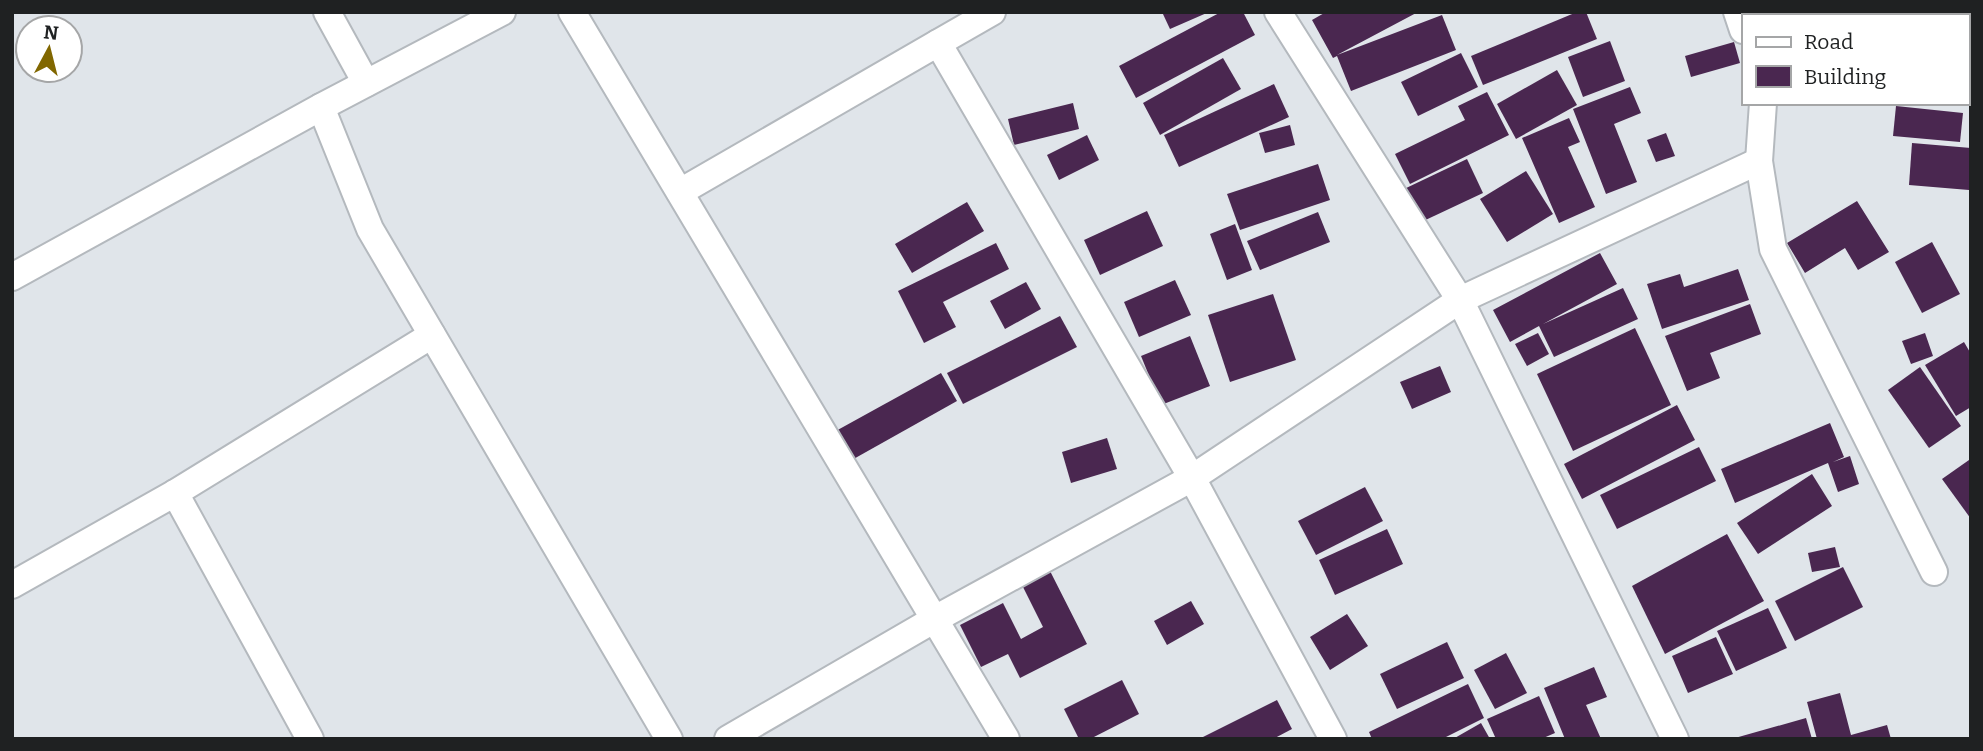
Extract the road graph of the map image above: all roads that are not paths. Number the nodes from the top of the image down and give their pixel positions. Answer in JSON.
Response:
{"nodes":[{"id":1,"x":327,"y":12,"type":"edge"},
{"id":2,"x":502,"y":12,"type":"edge"},
{"id":3,"x":572,"y":12,"type":"edge"},
{"id":4,"x":992,"y":12,"type":"edge"},
{"id":5,"x":1278,"y":12,"type":"edge"},
{"id":6,"x":938,"y":43,"type":"junction"},
{"id":7,"x":366,"y":83,"type":"junction"},
{"id":8,"x":1763,"y":105,"type":"edge"},
{"id":9,"x":321,"y":107,"type":"junction"},
{"id":10,"x":1759,"y":162,"type":"junction"},
{"id":11,"x":680,"y":192,"type":"junction"},
{"id":12,"x":12,"y":277,"type":"edge"},
{"id":13,"x":1460,"y":300,"type":"junction"},
{"id":14,"x":432,"y":335,"type":"junction"},
{"id":15,"x":1192,"y":478,"type":"junction"},
{"id":16,"x":174,"y":493,"type":"junction"},
{"id":17,"x":1934,"y":572,"type":"dead end"},
{"id":18,"x":12,"y":585,"type":"edge"},
{"id":19,"x":935,"y":620,"type":"junction"},
{"id":20,"x":310,"y":739,"type":"edge"},
{"id":21,"x":669,"y":739,"type":"edge"},
{"id":22,"x":728,"y":739,"type":"edge"},
{"id":23,"x":1006,"y":739,"type":"edge"},
{"id":24,"x":1333,"y":739,"type":"edge"},
{"id":25,"x":1675,"y":739,"type":"edge"}],
"edges":[{"from":1,"to":7,"type":"street"},
{"from":2,"to":7,"type":"street"},
{"from":3,"to":11,"type":"street"},
{"from":4,"to":6,"type":"street"},
{"from":5,"to":13,"type":"street"},
{"from":6,"to":11,"type":"street"},
{"from":6,"to":15,"type":"street"},
{"from":7,"to":9,"type":"street"},
{"from":8,"to":10,"type":"street"},
{"from":9,"to":12,"type":"street"},
{"from":9,"to":14,"type":"street"},
{"from":10,"to":13,"type":"street"},
{"from":10,"to":17,"type":"street"},
{"from":11,"to":19,"type":"street"},
{"from":13,"to":15,"type":"street"},
{"from":13,"to":25,"type":"street"},
{"from":14,"to":16,"type":"street"},
{"from":14,"to":21,"type":"street"},
{"from":15,"to":19,"type":"street"},
{"from":15,"to":24,"type":"street"},
{"from":16,"to":18,"type":"street"},
{"from":16,"to":20,"type":"street"},
{"from":19,"to":22,"type":"street"},
{"from":19,"to":23,"type":"street"}]}
